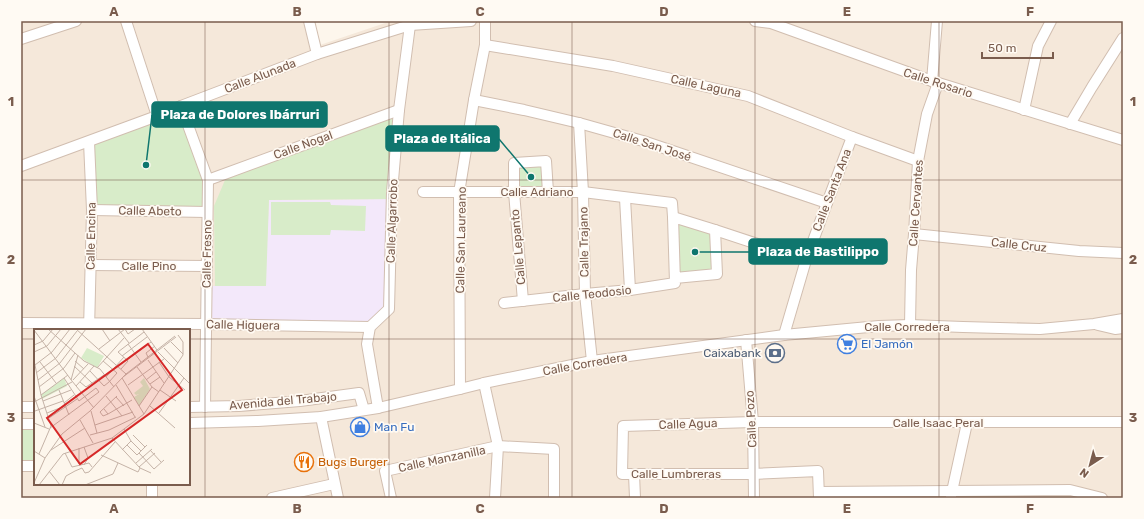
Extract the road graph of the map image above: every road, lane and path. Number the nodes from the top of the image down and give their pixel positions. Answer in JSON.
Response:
{"nodes":[{"id":1,"x":76,"y":21,"type":"edge"},
{"id":2,"x":126,"y":21,"type":"edge"},
{"id":3,"x":309,"y":21,"type":"edge"},
{"id":4,"x":471,"y":21,"type":"edge"},
{"id":5,"x":485,"y":21,"type":"edge"},
{"id":6,"x":756,"y":21,"type":"edge"},
{"id":7,"x":937,"y":21,"type":"edge"},
{"id":8,"x":1051,"y":21,"type":"edge"},
{"id":9,"x":771,"y":22,"type":"edge"},
{"id":10,"x":410,"y":25,"type":"junction"},
{"id":11,"x":1123,"y":38,"type":"edge"},
{"id":12,"x":21,"y":39,"type":"edge"},
{"id":13,"x":485,"y":45,"type":"junction"},
{"id":14,"x":317,"y":54,"type":"junction"},
{"id":15,"x":935,"y":82,"type":"junction"},
{"id":16,"x":474,"y":100,"type":"junction"},
{"id":17,"x":181,"y":106,"type":"junction"},
{"id":18,"x":399,"y":110,"type":"junction"},
{"id":19,"x":1024,"y":110,"type":"junction"},
{"id":20,"x":157,"y":116,"type":"junction"},
{"id":21,"x":579,"y":123,"type":"junction"},
{"id":22,"x":1070,"y":124,"type":"junction"},
{"id":23,"x":852,"y":137,"type":"junction"},
{"id":24,"x":1123,"y":140,"type":"edge"},
{"id":25,"x":89,"y":142,"type":"junction"},
{"id":26,"x":918,"y":161,"type":"junction"},
{"id":27,"x":21,"y":166,"type":"edge"},
{"id":28,"x":208,"y":180,"type":"junction"},
{"id":29,"x":423,"y":192,"type":"dead end"},
{"id":30,"x":514,"y":192,"type":"junction"},
{"id":31,"x":548,"y":192,"type":"junction"},
{"id":32,"x":583,"y":192,"type":"junction"},
{"id":33,"x":460,"y":193,"type":"junction"},
{"id":34,"x":625,"y":198,"type":"junction"},
{"id":35,"x":826,"y":203,"type":"junction"},
{"id":36,"x":92,"y":210,"type":"junction"},
{"id":37,"x":207,"y":212,"type":"junction"},
{"id":38,"x":673,"y":217,"type":"junction"},
{"id":39,"x":715,"y":230,"type":"junction"},
{"id":40,"x":914,"y":234,"type":"junction"},
{"id":41,"x":1123,"y":253,"type":"edge"},
{"id":42,"x":806,"y":260,"type":"junction"},
{"id":43,"x":91,"y":265,"type":"junction"},
{"id":44,"x":207,"y":266,"type":"junction"},
{"id":45,"x":675,"y":278,"type":"junction"},
{"id":46,"x":630,"y":290,"type":"junction"},
{"id":47,"x":584,"y":294,"type":"junction"},
{"id":48,"x":523,"y":301,"type":"junction"},
{"id":49,"x":504,"y":303,"type":"dead end"},
{"id":50,"x":1123,"y":319,"type":"edge"},
{"id":51,"x":21,"y":323,"type":"edge"},
{"id":52,"x":206,"y":324,"type":"junction"},
{"id":53,"x":1094,"y":324,"type":"junction"},
{"id":54,"x":910,"y":325,"type":"junction"},
{"id":55,"x":89,"y":327,"type":"edge"},
{"id":56,"x":370,"y":327,"type":"junction"},
{"id":57,"x":1119,"y":329,"type":"edge"},
{"id":58,"x":784,"y":335,"type":"junction"},
{"id":59,"x":746,"y":340,"type":"junction"},
{"id":60,"x":592,"y":361,"type":"junction"},
{"id":61,"x":484,"y":383,"type":"junction"},
{"id":62,"x":460,"y":389,"type":"junction"},
{"id":63,"x":21,"y":407,"type":"edge"},
{"id":64,"x":34,"y":407,"type":"edge"},
{"id":65,"x":190,"y":407,"type":"edge"},
{"id":66,"x":205,"y":407,"type":"junction"},
{"id":67,"x":378,"y":408,"type":"junction"},
{"id":68,"x":364,"y":410,"type":"junction"},
{"id":69,"x":321,"y":417,"type":"junction"},
{"id":70,"x":753,"y":422,"type":"junction"},
{"id":71,"x":1123,"y":422,"type":"edge"},
{"id":72,"x":190,"y":423,"type":"edge"},
{"id":73,"x":967,"y":423,"type":"junction"},
{"id":74,"x":21,"y":424,"type":"edge"},
{"id":75,"x":34,"y":424,"type":"edge"},
{"id":76,"x":623,"y":426,"type":"joint"},
{"id":77,"x":498,"y":446,"type":"junction"},
{"id":78,"x":21,"y":466,"type":"edge"},
{"id":79,"x":34,"y":466,"type":"edge"},
{"id":80,"x":634,"y":474,"type":"junction"},
{"id":81,"x":753,"y":474,"type":"junction"},
{"id":82,"x":334,"y":484,"type":"junction"},
{"id":83,"x":152,"y":485,"type":"edge"},
{"id":84,"x":1009,"y":494,"type":"edge"},
{"id":85,"x":819,"y":495,"type":"edge"},
{"id":86,"x":866,"y":495,"type":"edge"},
{"id":87,"x":892,"y":495,"type":"edge"},
{"id":88,"x":951,"y":495,"type":"edge"},
{"id":89,"x":152,"y":498,"type":"edge"},
{"id":90,"x":272,"y":498,"type":"edge"},
{"id":91,"x":338,"y":498,"type":"edge"},
{"id":92,"x":391,"y":498,"type":"edge"},
{"id":93,"x":495,"y":498,"type":"edge"},
{"id":94,"x":554,"y":498,"type":"edge"},
{"id":95,"x":635,"y":498,"type":"edge"},
{"id":96,"x":754,"y":498,"type":"edge"},
{"id":97,"x":1102,"y":498,"type":"edge"}],
"edges":[{"from":1,"to":12,"type":"street"},
{"from":2,"to":20,"type":"street"},
{"from":3,"to":14,"type":"street"},
{"from":4,"to":10,"type":"street"},
{"from":5,"to":13,"type":"street","name":"Calle San Laureano"},
{"from":6,"to":9,"type":"street","name":"Calle Rosario"},
{"from":7,"to":15,"type":"street","name":"Calle Cervantes"},
{"from":8,"to":19,"type":"street"},
{"from":9,"to":15,"type":"street","name":"Calle Rosario"},
{"from":10,"to":14,"type":"street","name":"Calle Alunada"},
{"from":10,"to":18,"type":"street","name":"Calle Algarrobo"},
{"from":11,"to":22,"type":"street"},
{"from":13,"to":16,"type":"street","name":"Calle San Laureano"},
{"from":13,"to":23,"type":"street","name":"Calle Laguna"},
{"from":14,"to":17,"type":"street","name":"Calle Alunada"},
{"from":15,"to":19,"type":"street","name":"Calle Rosario"},
{"from":15,"to":26,"type":"street","name":"Calle Cervantes"},
{"from":16,"to":21,"type":"street","name":"Calle San José"},
{"from":16,"to":33,"type":"street","name":"Calle San Laureano"},
{"from":17,"to":20,"type":"street","name":"Calle Alunada"},
{"from":17,"to":28,"type":"street","name":"Calle Fresno"},
{"from":18,"to":28,"type":"street","name":"Calle Nogal"},
{"from":18,"to":56,"type":"street","name":"Calle Algarrobo"},
{"from":19,"to":22,"type":"street","name":"Calle Rosario"},
{"from":20,"to":25,"type":"street","name":"Calle Alunada"},
{"from":21,"to":32,"type":"street","name":"Calle Trajano"},
{"from":21,"to":35,"type":"street","name":"Calle San José"},
{"from":22,"to":24,"type":"street","name":"Calle Rosario"},
{"from":23,"to":26,"type":"street","name":"Calle Laguna"},
{"from":23,"to":35,"type":"street","name":"Calle Santa Ana"},
{"from":25,"to":27,"type":"street","name":"Calle Alunada"},
{"from":25,"to":36,"type":"street","name":"Calle Encina"},
{"from":26,"to":40,"type":"street","name":"Calle Cervantes"},
{"from":28,"to":37,"type":"street","name":"Calle Fresno"},
{"from":29,"to":33,"type":"street","name":"Calle Adriano"},
{"from":30,"to":31,"type":"street","name":"Calle Adriano"},
{"from":30,"to":31,"type":"street","name":"Calle Lepanto"},
{"from":30,"to":33,"type":"street","name":"Calle Adriano"},
{"from":30,"to":48,"type":"street","name":"Calle Lepanto"},
{"from":31,"to":32,"type":"street","name":"Calle Adriano"},
{"from":32,"to":34,"type":"street","name":"Calle Adriano"},
{"from":32,"to":47,"type":"street","name":"Calle Trajano"},
{"from":33,"to":62,"type":"street","name":"Calle San Laureano"},
{"from":34,"to":38,"type":"street","name":"Calle Adriano"},
{"from":34,"to":46,"type":"street"},
{"from":35,"to":42,"type":"street","name":"Calle Santa Ana"},
{"from":36,"to":37,"type":"street","name":"Calle Abeto"},
{"from":36,"to":43,"type":"street","name":"Calle Encina"},
{"from":37,"to":44,"type":"street","name":"Calle Fresno"},
{"from":38,"to":39,"type":"street"},
{"from":38,"to":45,"type":"street"},
{"from":39,"to":42,"type":"street"},
{"from":39,"to":45,"type":"street"},
{"from":40,"to":41,"type":"street","name":"Calle Cruz"},
{"from":40,"to":54,"type":"street","name":"Calle Cervantes"},
{"from":42,"to":58,"type":"street","name":"Calle Santa Ana"},
{"from":43,"to":44,"type":"street","name":"Calle Pino"},
{"from":43,"to":55,"type":"street","name":"Calle Encina"},
{"from":44,"to":52,"type":"street","name":"Calle Fresno"},
{"from":45,"to":46,"type":"street","name":"Calle Teodosio"},
{"from":46,"to":47,"type":"street","name":"Calle Teodosio"},
{"from":47,"to":48,"type":"street","name":"Calle Teodosio"},
{"from":47,"to":60,"type":"street","name":"Calle Trajano"},
{"from":48,"to":49,"type":"street","name":"Calle Teodosio"},
{"from":50,"to":53,"type":"street","name":"Calle Corredera"},
{"from":51,"to":55,"type":"street","name":"Calle Higuera"},
{"from":52,"to":55,"type":"street","name":"Calle Higuera"},
{"from":52,"to":56,"type":"street","name":"Calle Higuera"},
{"from":52,"to":66,"type":"street","name":"Calle Fresno"},
{"from":53,"to":54,"type":"street","name":"Calle Corredera"},
{"from":53,"to":57,"type":"street","name":"Calle Corredera"},
{"from":54,"to":58,"type":"street","name":"Calle Corredera"},
{"from":56,"to":67,"type":"street"},
{"from":58,"to":59,"type":"street","name":"Calle Corredera"},
{"from":59,"to":60,"type":"street","name":"Calle Corredera"},
{"from":59,"to":70,"type":"street","name":"Calle Pozo"},
{"from":60,"to":61,"type":"street","name":"Calle Corredera"},
{"from":61,"to":62,"type":"street","name":"Avenida del Trabajo"},
{"from":61,"to":77,"type":"street"},
{"from":62,"to":67,"type":"street","name":"Avenida del Trabajo"},
{"from":63,"to":64,"type":"street"},
{"from":65,"to":66,"type":"street","name":"Avenida del Trabajo"},
{"from":66,"to":68,"type":"street","name":"Avenida del Trabajo"},
{"from":67,"to":68,"type":"street","name":"Avenida del Trabajo"},
{"from":68,"to":69,"type":"street","name":"Avenida del Trabajo"},
{"from":69,"to":72,"type":"street","name":"Avenida del Trabajo"},
{"from":69,"to":82,"type":"street"},
{"from":70,"to":73,"type":"street","name":"Calle Isaac Peral"},
{"from":70,"to":76,"type":"street","name":"Calle Agua"},
{"from":70,"to":81,"type":"street","name":"Calle Pozo"},
{"from":71,"to":73,"type":"street","name":"Calle Isaac Peral"},
{"from":73,"to":88,"type":"street"},
{"from":74,"to":75,"type":"street"},
{"from":76,"to":80,"type":"street","name":"Calle Lumbreras"},
{"from":77,"to":92,"type":"street","name":"Calle Manzanilla"},
{"from":77,"to":93,"type":"street"},
{"from":77,"to":94,"type":"street","name":"Calle Manzanilla"},
{"from":78,"to":79,"type":"street"},
{"from":80,"to":81,"type":"street","name":"Calle Lumbreras"},
{"from":80,"to":95,"type":"street"},
{"from":81,"to":85,"type":"street","name":"Calle Lumbreras"},
{"from":81,"to":96,"type":"street","name":"Calle Pozo"},
{"from":82,"to":90,"type":"street"},
{"from":82,"to":91,"type":"street"},
{"from":83,"to":89,"type":"street"},
{"from":84,"to":88,"type":"street"},
{"from":84,"to":97,"type":"street"},
{"from":85,"to":86,"type":"street"},
{"from":86,"to":87,"type":"street"},
{"from":87,"to":88,"type":"street"}]}
